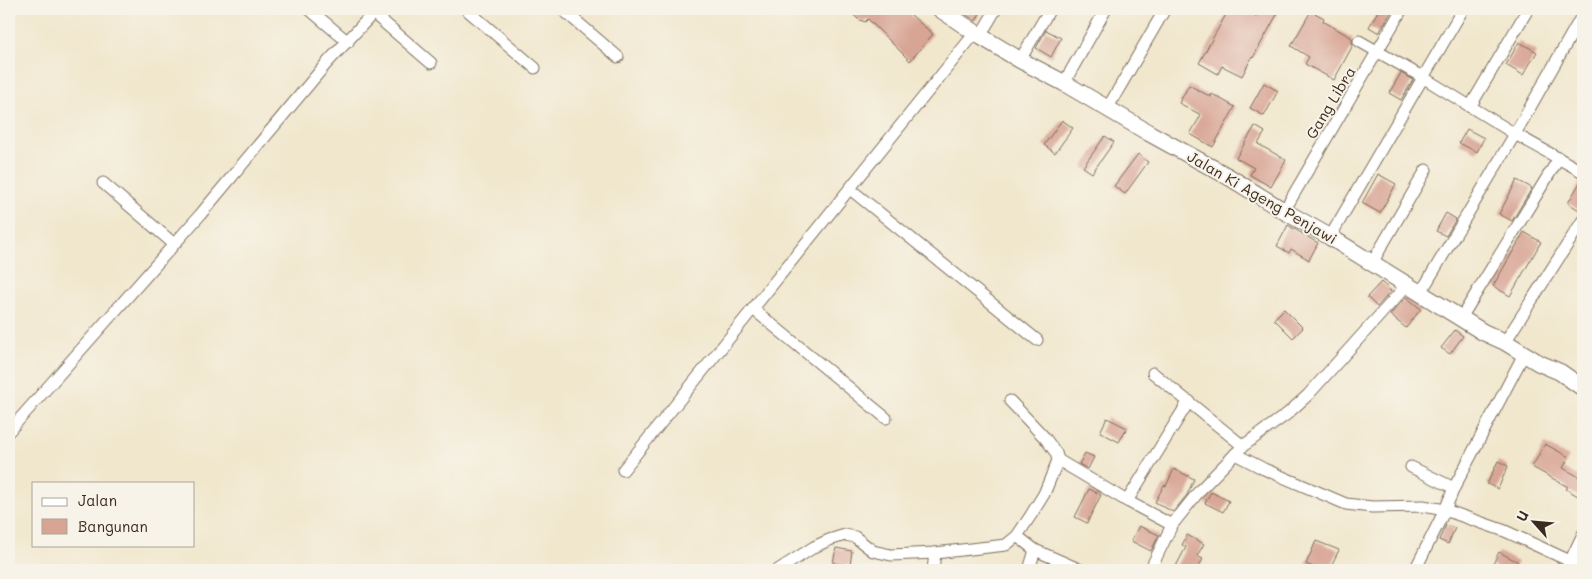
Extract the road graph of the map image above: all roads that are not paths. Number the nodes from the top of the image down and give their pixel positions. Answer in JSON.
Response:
{"nodes":[{"id":1,"x":309,"y":9,"type":"edge"},
{"id":2,"x":466,"y":9,"type":"edge"},
{"id":3,"x":562,"y":9,"type":"edge"},
{"id":4,"x":940,"y":9,"type":"edge"},
{"id":5,"x":996,"y":9,"type":"edge"},
{"id":6,"x":1050,"y":9,"type":"edge"},
{"id":7,"x":1106,"y":9,"type":"edge"},
{"id":8,"x":1165,"y":9,"type":"edge"},
{"id":9,"x":1402,"y":9,"type":"edge"},
{"id":10,"x":1463,"y":9,"type":"edge"},
{"id":11,"x":1528,"y":9,"type":"edge"},
{"id":12,"x":375,"y":11,"type":"edge"},
{"id":13,"x":1583,"y":14,"type":"edge"},
{"id":14,"x":978,"y":34,"type":"junction"},
{"id":15,"x":1359,"y":41,"type":"dead end"},
{"id":16,"x":348,"y":42,"type":"junction"},
{"id":17,"x":1378,"y":52,"type":"junction"},
{"id":18,"x":618,"y":58,"type":"dead end"},
{"id":19,"x":1020,"y":60,"type":"junction"},
{"id":20,"x":430,"y":62,"type":"dead end"},
{"id":21,"x":535,"y":68,"type":"dead end"},
{"id":22,"x":1424,"y":78,"type":"junction"},
{"id":23,"x":1064,"y":82,"type":"junction"},
{"id":24,"x":1470,"y":107,"type":"junction"},
{"id":25,"x":1107,"y":109,"type":"junction"},
{"id":26,"x":1515,"y":134,"type":"junction"},
{"id":27,"x":1559,"y":158,"type":"junction"},
{"id":28,"x":1426,"y":170,"type":"dead end"},
{"id":29,"x":1583,"y":172,"type":"edge"},
{"id":30,"x":103,"y":183,"type":"dead end"},
{"id":31,"x":850,"y":189,"type":"junction"},
{"id":32,"x":1284,"y":211,"type":"junction"},
{"id":33,"x":1583,"y":220,"type":"edge"},
{"id":34,"x":1330,"y":237,"type":"junction"},
{"id":35,"x":174,"y":244,"type":"junction"},
{"id":36,"x":1372,"y":263,"type":"junction"},
{"id":37,"x":1413,"y":290,"type":"junction"},
{"id":38,"x":753,"y":309,"type":"junction"},
{"id":39,"x":1461,"y":318,"type":"junction"},
{"id":40,"x":1038,"y":340,"type":"dead end"},
{"id":41,"x":1515,"y":348,"type":"junction"},
{"id":42,"x":1153,"y":373,"type":"dead end"},
{"id":43,"x":1583,"y":388,"type":"edge"},
{"id":44,"x":1010,"y":401,"type":"dead end"},
{"id":45,"x":1189,"y":401,"type":"junction"},
{"id":46,"x":886,"y":418,"type":"dead end"},
{"id":47,"x":9,"y":431,"type":"edge"},
{"id":48,"x":1239,"y":450,"type":"junction"},
{"id":49,"x":1058,"y":460,"type":"junction"},
{"id":50,"x":1411,"y":467,"type":"dead end"},
{"id":51,"x":623,"y":470,"type":"dead end"},
{"id":52,"x":1454,"y":488,"type":"junction"},
{"id":53,"x":1127,"y":501,"type":"junction"},
{"id":54,"x":1445,"y":510,"type":"junction"},
{"id":55,"x":1172,"y":525,"type":"junction"},
{"id":56,"x":1583,"y":534,"type":"edge"},
{"id":57,"x":1018,"y":536,"type":"junction"},
{"id":58,"x":1035,"y":550,"type":"junction"},
{"id":59,"x":935,"y":553,"type":"junction"},
{"id":60,"x":1569,"y":566,"type":"edge"},
{"id":61,"x":1583,"y":567,"type":"edge"},
{"id":62,"x":778,"y":570,"type":"edge"},
{"id":63,"x":933,"y":570,"type":"edge"},
{"id":64,"x":1029,"y":570,"type":"edge"},
{"id":65,"x":1081,"y":570,"type":"edge"},
{"id":66,"x":1150,"y":570,"type":"edge"},
{"id":67,"x":1415,"y":570,"type":"edge"}],
"edges":[{"from":1,"to":16,"type":"street"},
{"from":2,"to":21,"type":"street"},
{"from":3,"to":18,"type":"street"},
{"from":4,"to":14,"type":"main road","name":"Jalan Ki Ageng Penjawi"},
{"from":5,"to":14,"type":"street"},
{"from":6,"to":19,"type":"street"},
{"from":7,"to":23,"type":"street"},
{"from":8,"to":25,"type":"street"},
{"from":9,"to":17,"type":"street","name":"Gang Libra"},
{"from":10,"to":22,"type":"street"},
{"from":11,"to":24,"type":"street"},
{"from":12,"to":16,"type":"street"},
{"from":12,"to":20,"type":"street"},
{"from":13,"to":26,"type":"street"},
{"from":14,"to":19,"type":"main road","name":"Jalan Ki Ageng Penjawi"},
{"from":14,"to":31,"type":"street"},
{"from":15,"to":17,"type":"street"},
{"from":16,"to":35,"type":"street"},
{"from":17,"to":22,"type":"street"},
{"from":17,"to":32,"type":"street","name":"Gang Libra"},
{"from":19,"to":23,"type":"main road","name":"Jalan Ki Ageng Penjawi"},
{"from":22,"to":24,"type":"street"},
{"from":22,"to":34,"type":"street"},
{"from":23,"to":25,"type":"main road","name":"Jalan Ki Ageng Penjawi"},
{"from":24,"to":26,"type":"street"},
{"from":25,"to":32,"type":"main road","name":"Jalan Ki Ageng Penjawi"},
{"from":26,"to":27,"type":"street"},
{"from":26,"to":37,"type":"street"},
{"from":27,"to":29,"type":"street"},
{"from":27,"to":39,"type":"street"},
{"from":28,"to":36,"type":"street"},
{"from":30,"to":35,"type":"street"},
{"from":31,"to":38,"type":"street"},
{"from":31,"to":40,"type":"street"},
{"from":32,"to":34,"type":"main road","name":"Jalan Ki Ageng Penjawi"},
{"from":33,"to":41,"type":"street"},
{"from":34,"to":36,"type":"main road","name":"Jalan Ki Ageng Penjawi"},
{"from":35,"to":47,"type":"street"},
{"from":36,"to":37,"type":"main road","name":"Jalan Ki Ageng Penjawi"},
{"from":37,"to":39,"type":"main road","name":"Jalan Ki Ageng Penjawi"},
{"from":37,"to":48,"type":"street"},
{"from":38,"to":46,"type":"street"},
{"from":38,"to":51,"type":"street"},
{"from":39,"to":41,"type":"main road","name":"Jalan Ki Ageng Penjawi"},
{"from":41,"to":43,"type":"main road","name":"Jalan Ki Ageng Penjawi"},
{"from":41,"to":52,"type":"street"},
{"from":42,"to":45,"type":"street"},
{"from":44,"to":49,"type":"street"},
{"from":45,"to":48,"type":"street"},
{"from":45,"to":53,"type":"street"},
{"from":48,"to":54,"type":"street"},
{"from":48,"to":55,"type":"street"},
{"from":49,"to":53,"type":"street"},
{"from":49,"to":57,"type":"street"},
{"from":50,"to":52,"type":"street"},
{"from":52,"to":54,"type":"street"},
{"from":53,"to":55,"type":"street"},
{"from":54,"to":60,"type":"street"},
{"from":54,"to":67,"type":"street"},
{"from":55,"to":66,"type":"street"},
{"from":56,"to":60,"type":"street"},
{"from":57,"to":58,"type":"street"},
{"from":57,"to":59,"type":"street"},
{"from":58,"to":64,"type":"street"},
{"from":58,"to":65,"type":"street"},
{"from":59,"to":62,"type":"street"},
{"from":59,"to":63,"type":"street"},
{"from":60,"to":61,"type":"street"}]}
